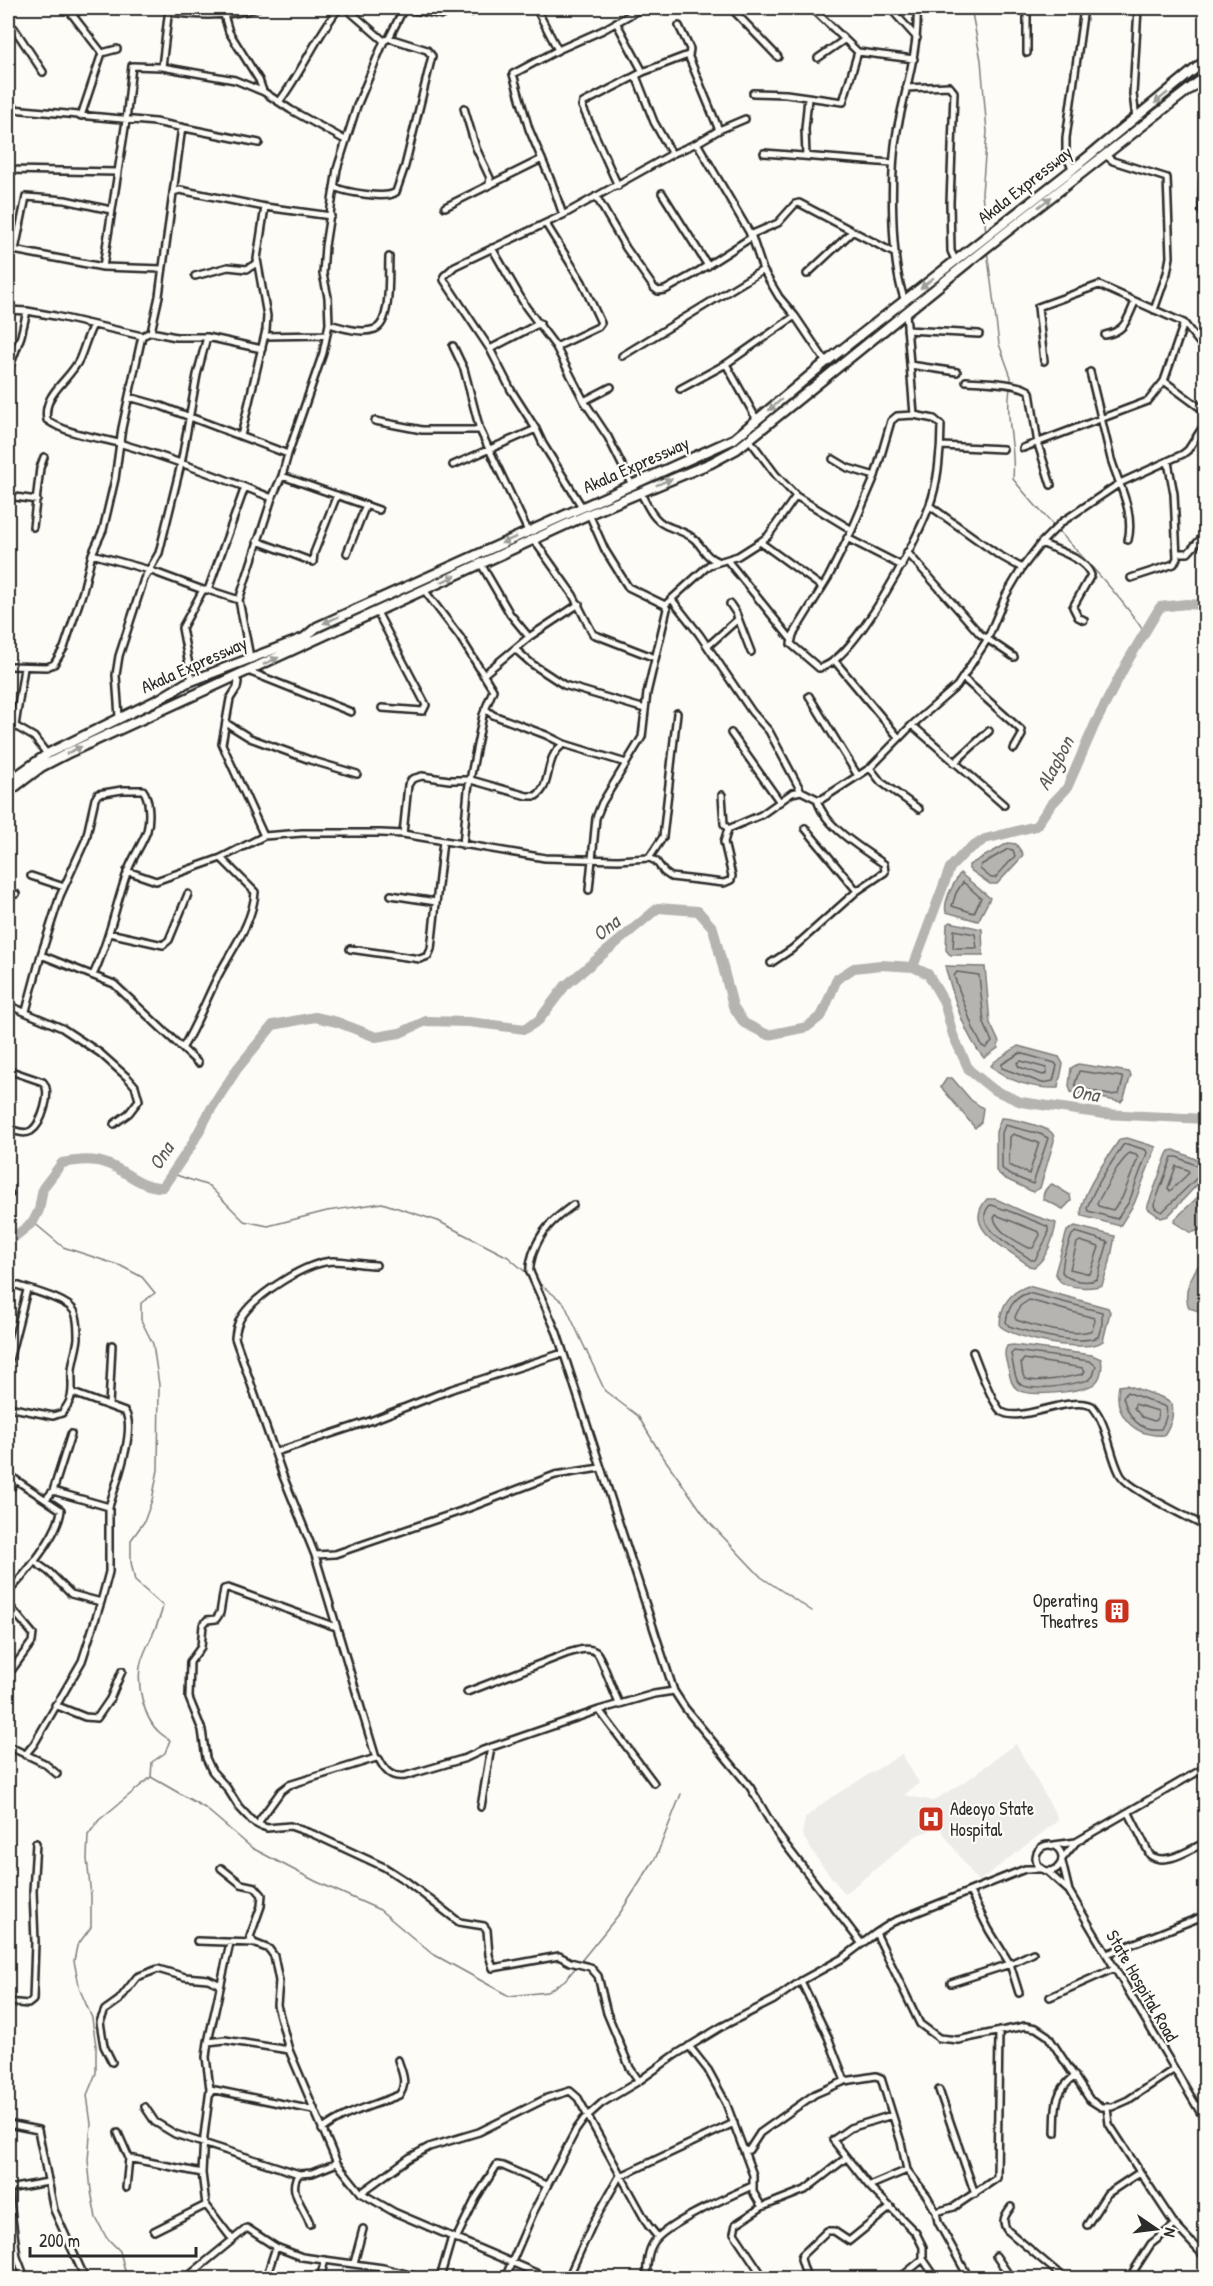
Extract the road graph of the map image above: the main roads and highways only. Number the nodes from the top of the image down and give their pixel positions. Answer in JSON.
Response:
{"nodes":[{"id":1,"x":1206,"y":60,"type":"edge"},
{"id":2,"x":1206,"y":76,"type":"edge"},
{"id":3,"x":555,"y":519,"type":"junction"},
{"id":4,"x":559,"y":529,"type":"junction"},
{"id":5,"x":214,"y":672,"type":"junction"},
{"id":6,"x":189,"y":682,"type":"junction"},
{"id":7,"x":219,"y":685,"type":"junction"},
{"id":8,"x":199,"y":693,"type":"junction"},
{"id":9,"x":8,"y":782,"type":"edge"},
{"id":10,"x":8,"y":792,"type":"edge"}],
"edges":[{"from":1,"to":3,"type":"main road","name":"Akala Expressway","one_way":true},
{"from":4,"to":2,"type":"main road","name":"Akala Expressway","one_way":true},
{"from":3,"to":4,"type":"main road"},
{"from":3,"to":5,"type":"main road","name":"Akala Expressway","one_way":true},
{"from":7,"to":4,"type":"main road","name":"Akala Expressway","one_way":true},
{"from":5,"to":6,"type":"main road","name":"Akala Expressway"},
{"from":5,"to":7,"type":"main road"},
{"from":6,"to":8,"type":"main road"},
{"from":6,"to":9,"type":"main road","name":"Akala Expressway"},
{"from":7,"to":8,"type":"main road","name":"Akala Expressway"},
{"from":10,"to":8,"type":"main road","name":"Akala Expressway","one_way":true}]}
